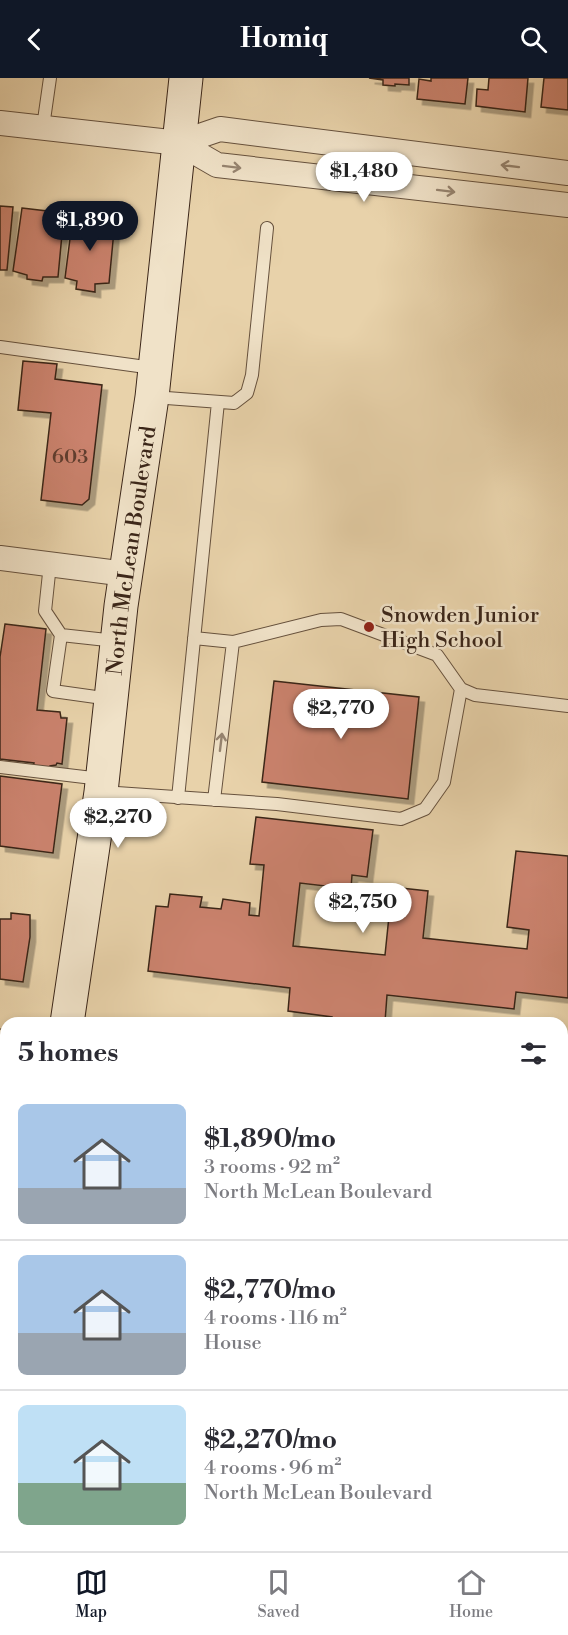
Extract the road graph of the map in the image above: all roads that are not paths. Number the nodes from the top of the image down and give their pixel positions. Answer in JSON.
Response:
{"nodes":[{"id":1,"x":50,"y":78,"type":"edge"},
{"id":2,"x":186,"y":78,"type":"edge"},
{"id":3,"x":0,"y":123,"type":"edge"},
{"id":4,"x":44,"y":128,"type":"junction"},
{"id":5,"x":179,"y":143,"type":"junction"},
{"id":6,"x":568,"y":173,"type":"edge"},
{"id":7,"x":568,"y":206,"type":"edge"},
{"id":8,"x":267,"y":228,"type":"dead end"},
{"id":9,"x":0,"y":347,"type":"edge"},
{"id":10,"x":153,"y":382,"type":"junction"},
{"id":11,"x":218,"y":402,"type":"junction"},
{"id":12,"x":0,"y":558,"type":"edge"},
{"id":13,"x":50,"y":564,"type":"junction"},
{"id":14,"x":126,"y":574,"type":"junction"},
{"id":15,"x":61,"y":635,"type":"junction"},
{"id":16,"x":194,"y":638,"type":"junction"},
{"id":17,"x":117,"y":642,"type":"junction"},
{"id":18,"x":233,"y":642,"type":"junction"},
{"id":19,"x":461,"y":689,"type":"junction"},
{"id":20,"x":111,"y":699,"type":"junction"},
{"id":21,"x":568,"y":706,"type":"edge"},
{"id":22,"x":0,"y":766,"type":"edge"},
{"id":23,"x":102,"y":786,"type":"junction"},
{"id":24,"x":178,"y":798,"type":"junction"},
{"id":25,"x":214,"y":800,"type":"junction"},
{"id":26,"x":68,"y":1017,"type":"edge"}],
"edges":[{"from":1,"to":4,"type":"lane"},
{"from":2,"to":5,"type":"main road","name":"North McLean Boulevard"},
{"from":3,"to":4,"type":"street"},
{"from":4,"to":5,"type":"street"},
{"from":6,"to":5,"type":"street","one_way":true},
{"from":5,"to":7,"type":"street","one_way":true},
{"from":5,"to":10,"type":"main road","name":"North McLean Boulevard"},
{"from":8,"to":11,"type":"lane"},
{"from":9,"to":10,"type":"lane"},
{"from":10,"to":11,"type":"lane"},
{"from":10,"to":14,"type":"main road","name":"North McLean Boulevard"},
{"from":11,"to":16,"type":"lane"},
{"from":12,"to":13,"type":"street"},
{"from":13,"to":14,"type":"street"},
{"from":13,"to":15,"type":"lane"},
{"from":14,"to":17,"type":"main road","name":"North McLean Boulevard"},
{"from":15,"to":17,"type":"lane"},
{"from":15,"to":20,"type":"lane"},
{"from":16,"to":18,"type":"lane"},
{"from":16,"to":24,"type":"lane"},
{"from":17,"to":20,"type":"main road","name":"North McLean Boulevard"},
{"from":18,"to":19,"type":"lane"},
{"from":25,"to":18,"type":"lane","one_way":true},
{"from":19,"to":21,"type":"lane"},
{"from":19,"to":25,"type":"lane"},
{"from":20,"to":23,"type":"main road","name":"North McLean Boulevard"},
{"from":22,"to":23,"type":"lane"},
{"from":23,"to":24,"type":"lane"},
{"from":23,"to":26,"type":"main road","name":"North McLean Boulevard"},
{"from":24,"to":25,"type":"lane"}]}
